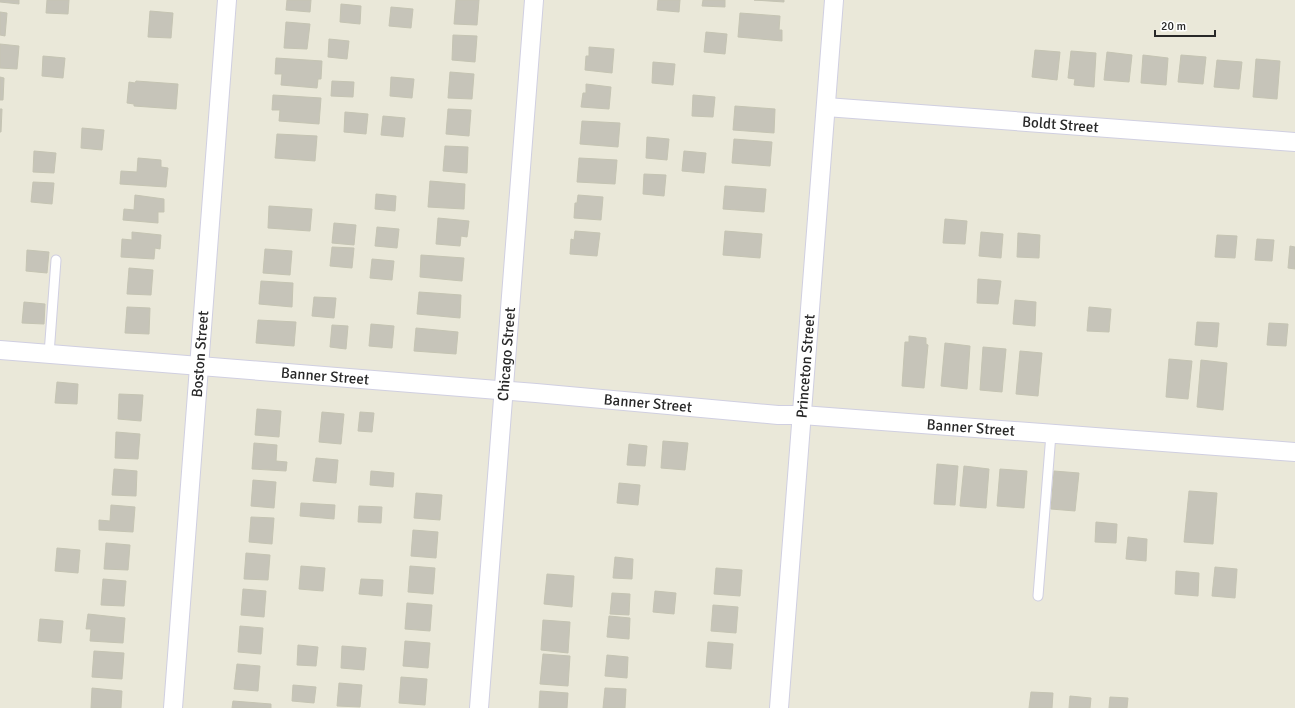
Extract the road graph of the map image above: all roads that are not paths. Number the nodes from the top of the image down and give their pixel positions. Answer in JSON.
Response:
{"nodes":[{"id":1,"x":227,"y":0,"type":"edge"},
{"id":2,"x":534,"y":0,"type":"edge"},
{"id":3,"x":834,"y":0,"type":"edge"},
{"id":4,"x":826,"y":107,"type":"junction"},
{"id":5,"x":1295,"y":142,"type":"edge"},
{"id":6,"x":56,"y":260,"type":"dead end"},
{"id":7,"x":0,"y":350,"type":"edge"},
{"id":8,"x":49,"y":354,"type":"junction"},
{"id":9,"x":200,"y":366,"type":"junction"},
{"id":10,"x":504,"y":391,"type":"junction"},
{"id":11,"x":802,"y":415,"type":"junction"},
{"id":12,"x":1051,"y":434,"type":"junction"},
{"id":13,"x":1295,"y":452,"type":"edge"},
{"id":14,"x":1038,"y":596,"type":"dead end"},
{"id":15,"x":174,"y":708,"type":"edge"},
{"id":16,"x":479,"y":708,"type":"edge"},
{"id":17,"x":779,"y":708,"type":"edge"}],
"edges":[{"from":1,"to":9,"type":"street","name":"Boston Street"},
{"from":2,"to":10,"type":"street","name":"Chicago Street"},
{"from":3,"to":4,"type":"street","name":"Princeton Street"},
{"from":4,"to":5,"type":"street","name":"Boldt Street"},
{"from":4,"to":11,"type":"street","name":"Princeton Street"},
{"from":6,"to":8,"type":"lane"},
{"from":7,"to":8,"type":"street","name":"Banner Street"},
{"from":8,"to":9,"type":"street","name":"Banner Street"},
{"from":9,"to":10,"type":"street","name":"Banner Street"},
{"from":9,"to":15,"type":"street","name":"Boston Street"},
{"from":10,"to":11,"type":"street","name":"Banner Street"},
{"from":10,"to":16,"type":"street","name":"Chicago Street"},
{"from":11,"to":12,"type":"street","name":"Banner Street"},
{"from":11,"to":17,"type":"street","name":"Princeton Street"},
{"from":12,"to":13,"type":"street","name":"Banner Street"},
{"from":12,"to":14,"type":"lane"}]}
